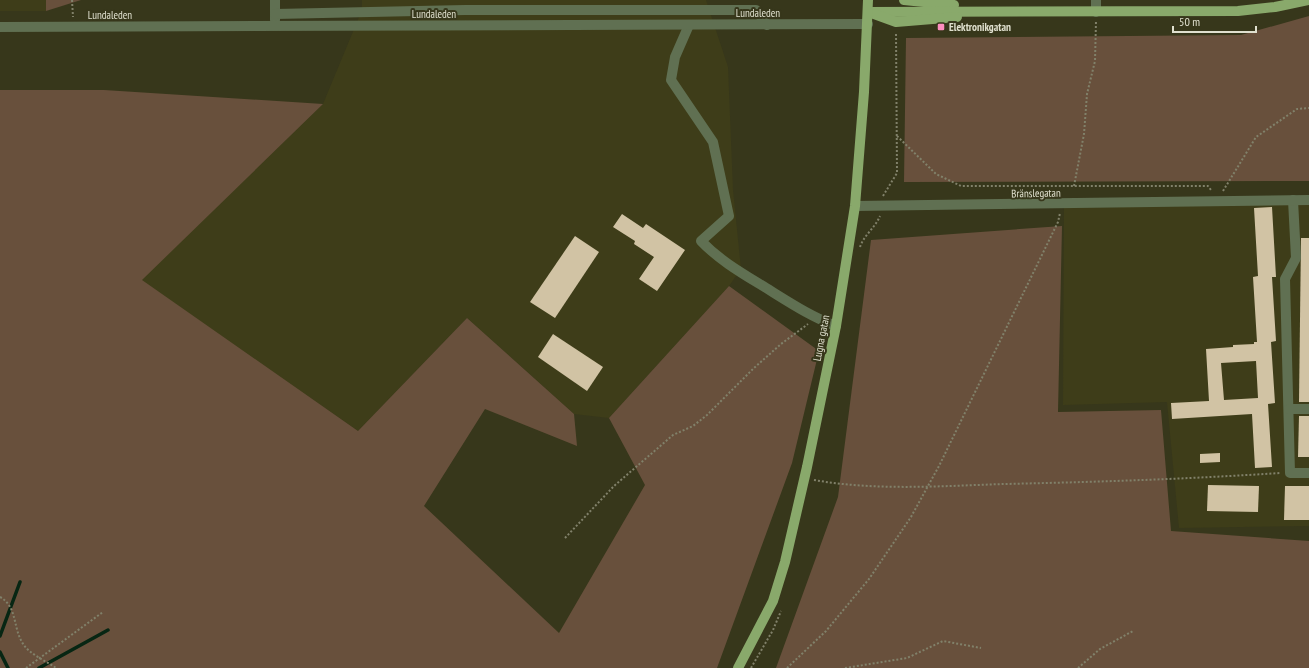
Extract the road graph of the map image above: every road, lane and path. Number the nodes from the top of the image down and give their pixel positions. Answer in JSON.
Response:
{"nodes":[{"id":1,"x":72,"y":0,"type":"edge"},
{"id":2,"x":275,"y":0,"type":"edge"},
{"id":3,"x":868,"y":0,"type":"edge"},
{"id":4,"x":904,"y":0,"type":"edge"},
{"id":5,"x":1096,"y":0,"type":"edge"},
{"id":6,"x":1309,"y":0,"type":"edge"},
{"id":7,"x":577,"y":5,"type":"edge"},
{"id":8,"x":976,"y":10,"type":"junction"},
{"id":9,"x":868,"y":12,"type":"junction"},
{"id":10,"x":1096,"y":12,"type":"junction"},
{"id":11,"x":275,"y":14,"type":"junction"},
{"id":12,"x":868,"y":24,"type":"junction"},
{"id":13,"x":689,"y":25,"type":"junction"},
{"id":14,"x":766,"y":25,"type":"junction"},
{"id":15,"x":275,"y":26,"type":"junction"},
{"id":16,"x":0,"y":27,"type":"edge"},
{"id":17,"x":73,"y":27,"type":"junction"},
{"id":18,"x":896,"y":29,"type":"dead end"},
{"id":19,"x":1309,"y":108,"type":"edge"},
{"id":20,"x":1074,"y":186,"type":"junction"},
{"id":21,"x":1208,"y":186,"type":"dead end"},
{"id":22,"x":1217,"y":200,"type":"junction"},
{"id":23,"x":1293,"y":200,"type":"junction"},
{"id":24,"x":1309,"y":200,"type":"edge"},
{"id":25,"x":1062,"y":205,"type":"junction"},
{"id":26,"x":855,"y":206,"type":"junction"},
{"id":27,"x":815,"y":318,"type":"junction"},
{"id":28,"x":836,"y":326,"type":"junction"},
{"id":29,"x":1288,"y":409,"type":"junction"},
{"id":30,"x":1309,"y":409,"type":"edge"},
{"id":31,"x":1290,"y":473,"type":"junction"},
{"id":32,"x":1309,"y":473,"type":"edge"},
{"id":33,"x":805,"y":478,"type":"junction"},
{"id":34,"x":928,"y":486,"type":"junction"},
{"id":35,"x":565,"y":538,"type":"dead end"},
{"id":36,"x":0,"y":597,"type":"edge"},
{"id":37,"x":103,"y":612,"type":"dead end"},
{"id":38,"x":1133,"y":631,"type":"dead end"},
{"id":39,"x":981,"y":648,"type":"dead end"},
{"id":40,"x":42,"y":658,"type":"junction"},
{"id":41,"x":26,"y":668,"type":"edge"},
{"id":42,"x":56,"y":668,"type":"edge"},
{"id":43,"x":738,"y":668,"type":"edge"},
{"id":44,"x":787,"y":668,"type":"edge"},
{"id":45,"x":845,"y":668,"type":"edge"},
{"id":46,"x":1078,"y":668,"type":"edge"}],
"edges":[{"from":1,"to":17,"type":"path"},
{"from":2,"to":11,"type":"street"},
{"from":3,"to":9,"type":"main road","name":"Lugna gatan"},
{"from":4,"to":8,"type":"main road"},
{"from":5,"to":10,"type":"street"},
{"from":6,"to":10,"type":"main road"},
{"from":7,"to":11,"type":"street"},
{"from":7,"to":14,"type":"street"},
{"from":8,"to":9,"type":"main road"},
{"from":8,"to":10,"type":"main road"},
{"from":9,"to":12,"type":"main road","name":"Lugna gatan"},
{"from":10,"to":20,"type":"path"},
{"from":11,"to":15,"type":"street"},
{"from":12,"to":14,"type":"street","name":"Lundaleden"},
{"from":12,"to":26,"type":"main road","name":"Lugna gatan"},
{"from":13,"to":14,"type":"street","name":"Lundaleden"},
{"from":13,"to":15,"type":"street","name":"Lundaleden"},
{"from":13,"to":27,"type":"street"},
{"from":15,"to":17,"type":"street","name":"Lundaleden"},
{"from":16,"to":17,"type":"street","name":"Lundaleden"},
{"from":18,"to":20,"type":"path"},
{"from":19,"to":22,"type":"path"},
{"from":20,"to":21,"type":"path"},
{"from":22,"to":23,"type":"street","name":"Bränslegatan"},
{"from":22,"to":25,"type":"street","name":"Bränslegatan"},
{"from":23,"to":24,"type":"street","name":"Bränslegatan"},
{"from":23,"to":29,"type":"street"},
{"from":25,"to":26,"type":"street","name":"Bränslegatan"},
{"from":25,"to":34,"type":"path"},
{"from":26,"to":28,"type":"main road","name":"Lugna gatan"},
{"from":27,"to":28,"type":"street"},
{"from":27,"to":35,"type":"path"},
{"from":28,"to":33,"type":"main road","name":"Lugna gatan"},
{"from":29,"to":30,"type":"street"},
{"from":29,"to":31,"type":"street"},
{"from":31,"to":32,"type":"street"},
{"from":31,"to":34,"type":"path"},
{"from":33,"to":34,"type":"path"},
{"from":33,"to":43,"type":"main road","name":"Lugna gatan"},
{"from":34,"to":44,"type":"path"},
{"from":36,"to":40,"type":"path"},
{"from":37,"to":40,"type":"path"},
{"from":38,"to":46,"type":"path"},
{"from":39,"to":45,"type":"path"},
{"from":40,"to":41,"type":"path"},
{"from":40,"to":42,"type":"path"}]}
